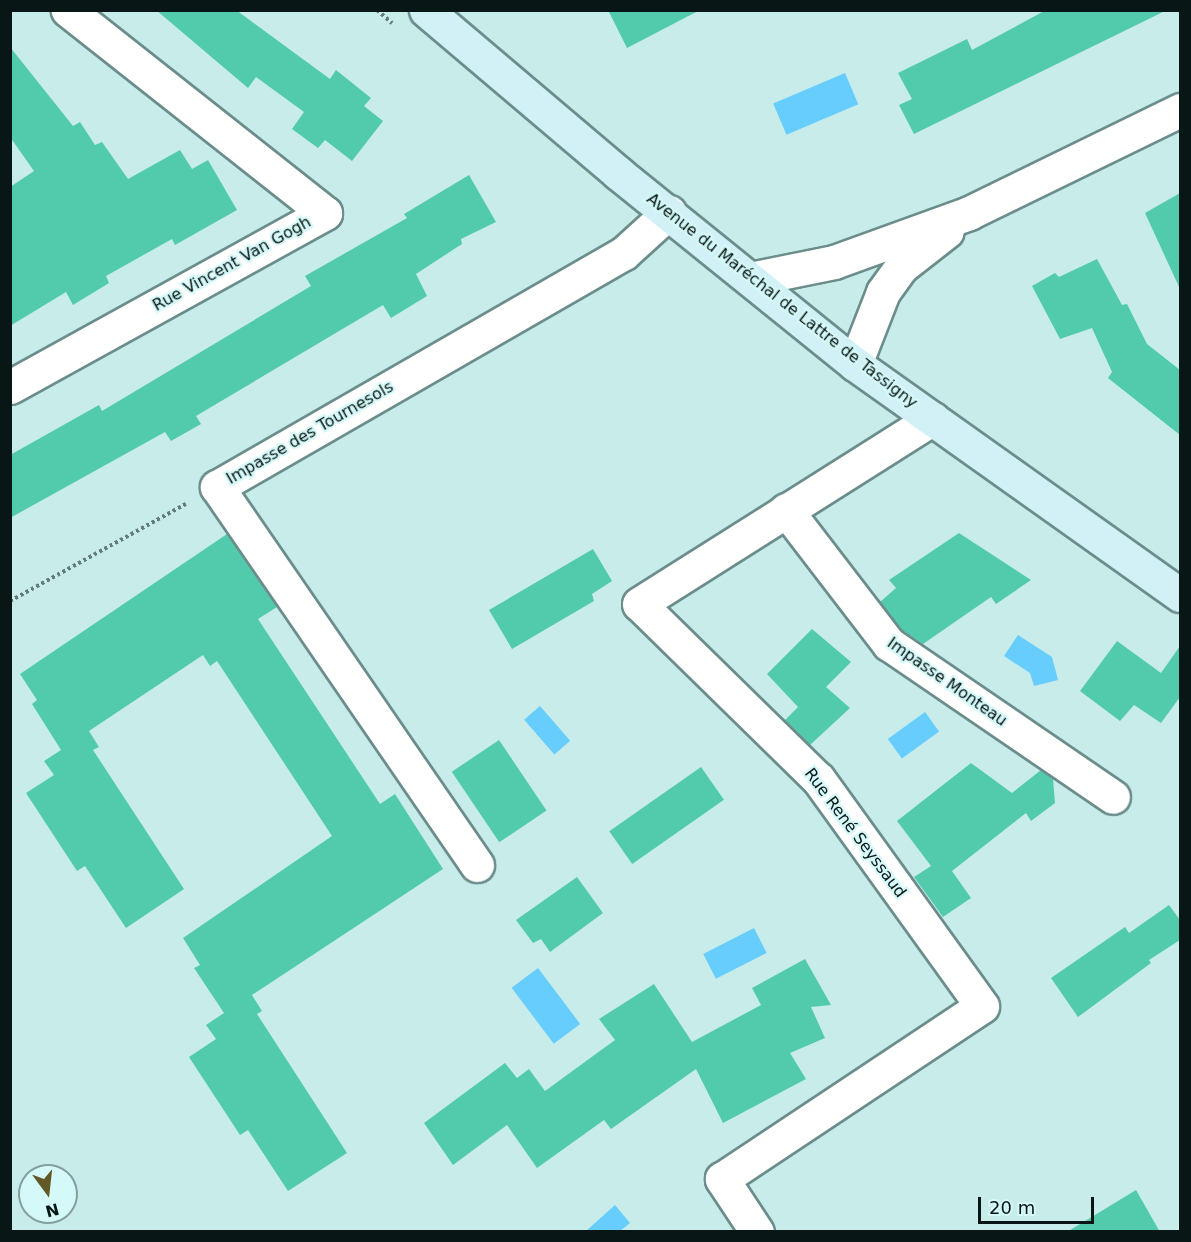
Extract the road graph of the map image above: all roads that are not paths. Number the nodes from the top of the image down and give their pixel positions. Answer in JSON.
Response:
{"nodes":[{"id":1,"x":68,"y":10,"type":"edge"},
{"id":2,"x":426,"y":10,"type":"edge"},
{"id":3,"x":1180,"y":110,"type":"edge"},
{"id":4,"x":669,"y":212,"type":"junction"},
{"id":5,"x":969,"y":213,"type":"junction"},
{"id":6,"x":750,"y":279,"type":"junction"},
{"id":7,"x":855,"y":364,"type":"junction"},
{"id":8,"x":10,"y":387,"type":"edge"},
{"id":9,"x":932,"y":419,"type":"junction"},
{"id":10,"x":786,"y":510,"type":"junction"},
{"id":11,"x":1180,"y":595,"type":"edge"},
{"id":12,"x":1113,"y":797,"type":"dead end"},
{"id":13,"x":477,"y":865,"type":"dead end"},
{"id":14,"x":757,"y":1232,"type":"edge"}],
"edges":[{"from":1,"to":8,"type":"street","name":"Rue Vincent Van Gogh"},
{"from":2,"to":4,"type":"main road","name":"Avenue du Maréchal de Lattre de Tassigny"},
{"from":3,"to":5,"type":"street"},
{"from":4,"to":6,"type":"main road","name":"Avenue du Maréchal de Lattre de Tassigny"},
{"from":4,"to":13,"type":"street","name":"Impasse des Tournesols"},
{"from":5,"to":6,"type":"street"},
{"from":5,"to":7,"type":"street"},
{"from":6,"to":7,"type":"main road","name":"Avenue du Maréchal de Lattre de Tassigny"},
{"from":7,"to":9,"type":"main road","name":"Avenue du Maréchal de Lattre de Tassigny"},
{"from":9,"to":10,"type":"street","name":"Rue René Seyssaud"},
{"from":9,"to":11,"type":"main road","name":"Avenue du Maréchal de Lattre de Tassigny"},
{"from":10,"to":12,"type":"street","name":"Impasse Monteau"},
{"from":10,"to":14,"type":"street","name":"Rue René Seyssaud"}]}
